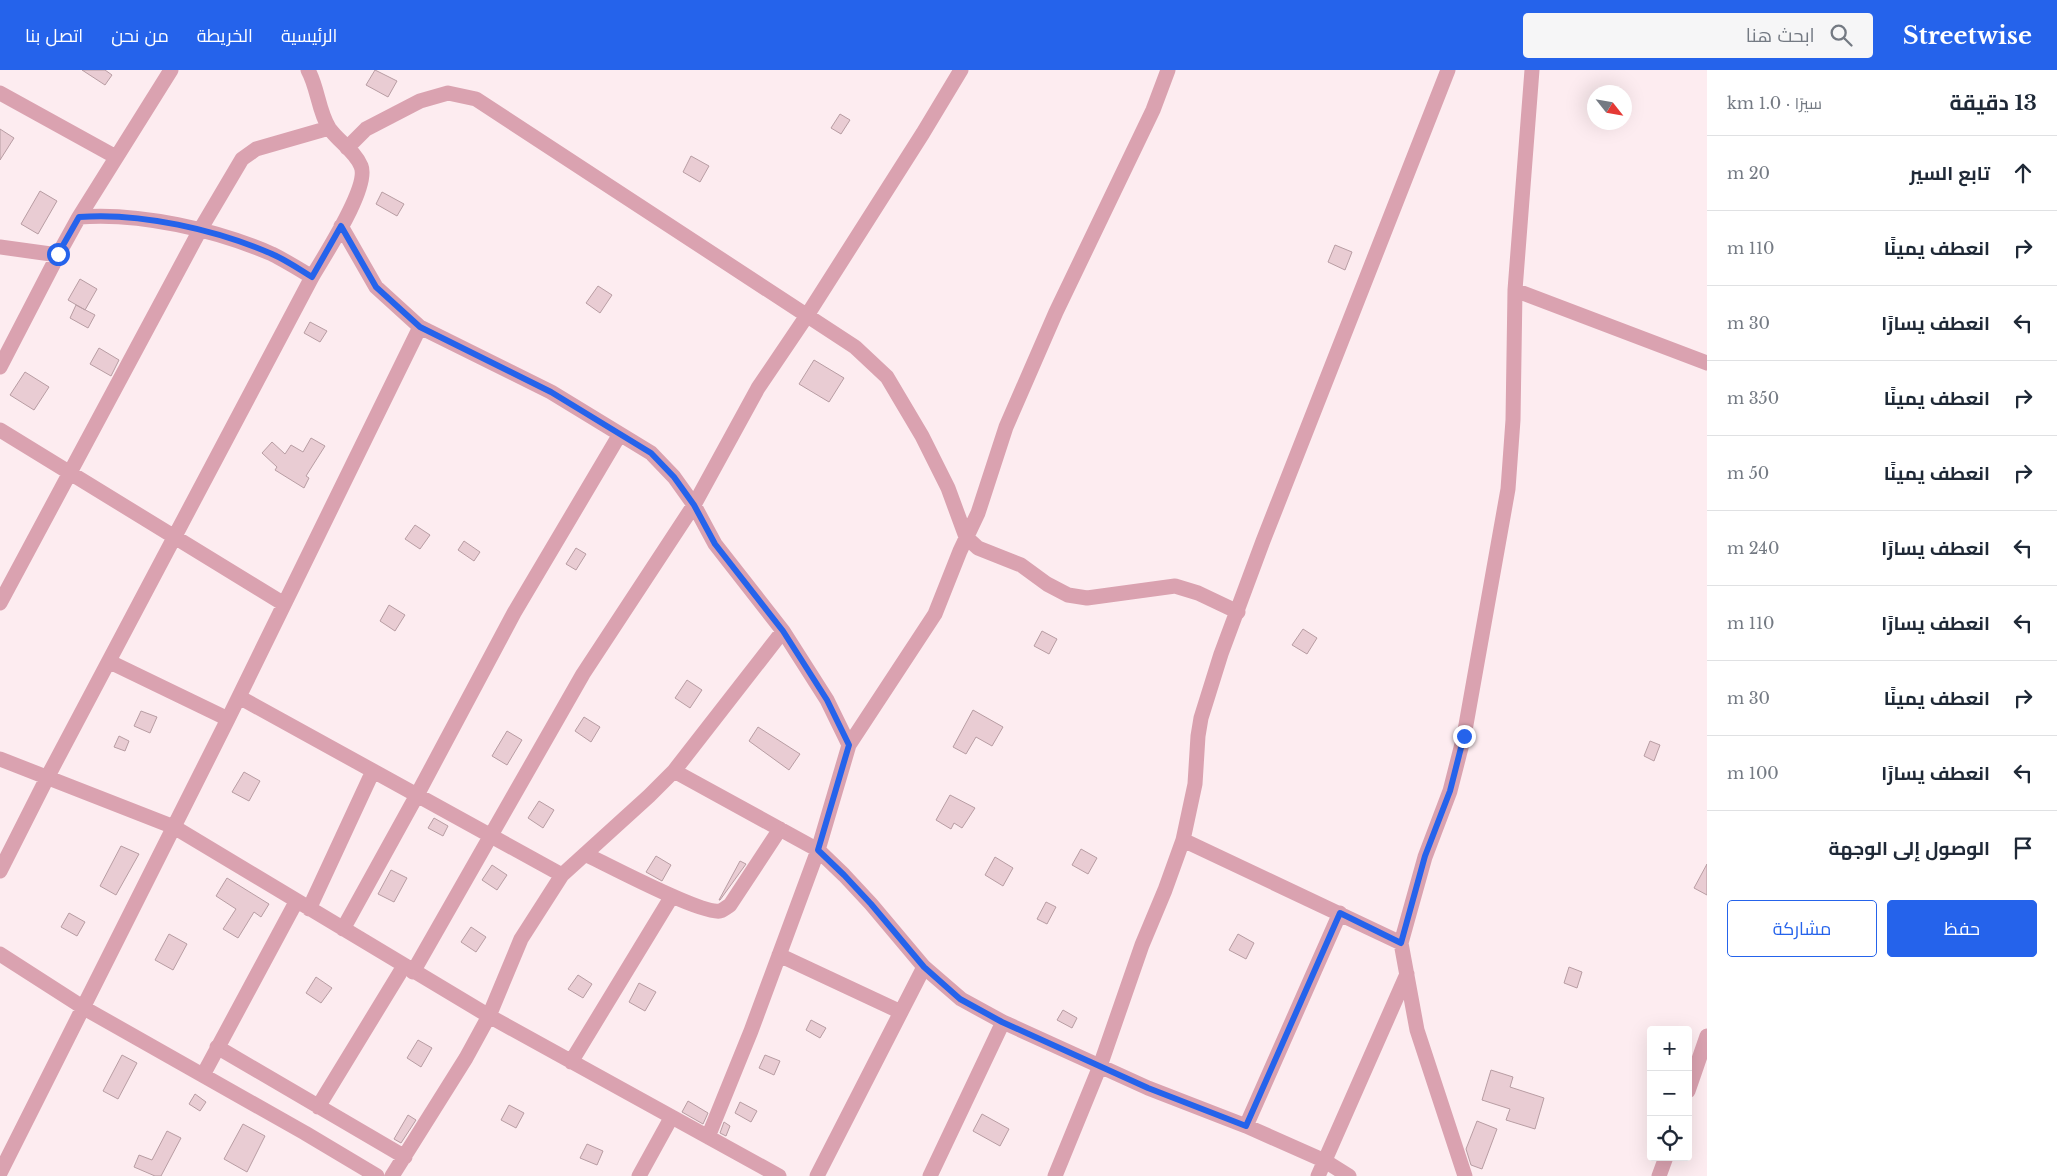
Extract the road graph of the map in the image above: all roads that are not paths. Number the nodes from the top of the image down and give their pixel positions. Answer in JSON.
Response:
{"nodes":[{"id":1,"x":171,"y":70,"type":"edge"},
{"id":2,"x":308,"y":70,"type":"edge"},
{"id":3,"x":961,"y":70,"type":"edge"},
{"id":4,"x":1168,"y":70,"type":"edge"},
{"id":5,"x":1448,"y":70,"type":"edge"},
{"id":6,"x":1532,"y":70,"type":"edge"},
{"id":7,"x":0,"y":93,"type":"edge"},
{"id":8,"x":329,"y":128,"type":"junction"},
{"id":9,"x":347,"y":148,"type":"junction"},
{"id":10,"x":116,"y":157,"type":"junction"},
{"id":11,"x":79,"y":217,"type":"junction"},
{"id":12,"x":341,"y":226,"type":"junction"},
{"id":13,"x":200,"y":230,"type":"junction"},
{"id":14,"x":0,"y":247,"type":"edge"},
{"id":15,"x":58,"y":254,"type":"junction"},
{"id":16,"x":312,"y":277,"type":"junction"},
{"id":17,"x":1515,"y":290,"type":"junction"},
{"id":18,"x":806,"y":317,"type":"junction"},
{"id":19,"x":420,"y":327,"type":"junction"},
{"id":20,"x":1707,"y":364,"type":"edge"},
{"id":21,"x":0,"y":367,"type":"edge"},
{"id":22,"x":0,"y":430,"type":"edge"},
{"id":23,"x":620,"y":434,"type":"junction"},
{"id":24,"x":69,"y":472,"type":"junction"},
{"id":25,"x":694,"y":505,"type":"junction"},
{"id":26,"x":175,"y":537,"type":"junction"},
{"id":27,"x":966,"y":537,"type":"junction"},
{"id":28,"x":0,"y":603,"type":"edge"},
{"id":29,"x":284,"y":604,"type":"junction"},
{"id":30,"x":1238,"y":612,"type":"junction"},
{"id":31,"x":783,"y":631,"type":"junction"},
{"id":32,"x":110,"y":662,"type":"junction"},
{"id":33,"x":239,"y":697,"type":"junction"},
{"id":34,"x":228,"y":719,"type":"junction"},
{"id":35,"x":849,"y":745,"type":"junction"},
{"id":36,"x":0,"y":758,"type":"edge"},
{"id":37,"x":373,"y":770,"type":"junction"},
{"id":38,"x":674,"y":771,"type":"junction"},
{"id":39,"x":48,"y":776,"type":"junction"},
{"id":40,"x":417,"y":795,"type":"junction"},
{"id":41,"x":174,"y":827,"type":"junction"},
{"id":42,"x":780,"y":829,"type":"junction"},
{"id":43,"x":491,"y":836,"type":"junction"},
{"id":44,"x":1183,"y":840,"type":"junction"},
{"id":45,"x":818,"y":850,"type":"junction"},
{"id":46,"x":585,"y":854,"type":"junction"},
{"id":47,"x":0,"y":871,"type":"edge"},
{"id":48,"x":562,"y":875,"type":"junction"},
{"id":49,"x":672,"y":896,"type":"junction"},
{"id":50,"x":303,"y":905,"type":"junction"},
{"id":51,"x":1340,"y":913,"type":"junction"},
{"id":52,"x":344,"y":929,"type":"junction"},
{"id":53,"x":1401,"y":943,"type":"junction"},
{"id":54,"x":0,"y":955,"type":"edge"},
{"id":55,"x":779,"y":955,"type":"junction"},
{"id":56,"x":924,"y":967,"type":"junction"},
{"id":57,"x":408,"y":969,"type":"junction"},
{"id":58,"x":1407,"y":974,"type":"junction"},
{"id":59,"x":84,"y":1008,"type":"junction"},
{"id":60,"x":901,"y":1012,"type":"junction"},
{"id":61,"x":489,"y":1016,"type":"junction"},
{"id":62,"x":1002,"y":1022,"type":"junction"},
{"id":63,"x":1707,"y":1036,"type":"edge"},
{"id":64,"x":217,"y":1048,"type":"junction"},
{"id":65,"x":571,"y":1062,"type":"junction"},
{"id":66,"x":1100,"y":1066,"type":"junction"},
{"id":67,"x":203,"y":1075,"type":"junction"},
{"id":68,"x":1692,"y":1079,"type":"edge"},
{"id":69,"x":318,"y":1107,"type":"junction"},
{"id":70,"x":671,"y":1118,"type":"junction"},
{"id":71,"x":1246,"y":1126,"type":"junction"},
{"id":72,"x":708,"y":1137,"type":"junction"},
{"id":73,"x":404,"y":1157,"type":"junction"},
{"id":74,"x":1325,"y":1161,"type":"junction"},
{"id":75,"x":1665,"y":1161,"type":"edge"},
{"id":76,"x":0,"y":1172,"type":"edge"},
{"id":77,"x":377,"y":1176,"type":"edge"},
{"id":78,"x":392,"y":1176,"type":"edge"},
{"id":79,"x":639,"y":1176,"type":"edge"},
{"id":80,"x":779,"y":1176,"type":"edge"},
{"id":81,"x":818,"y":1176,"type":"edge"},
{"id":82,"x":930,"y":1176,"type":"edge"},
{"id":83,"x":1055,"y":1176,"type":"edge"},
{"id":84,"x":1318,"y":1176,"type":"edge"},
{"id":85,"x":1349,"y":1176,"type":"edge"},
{"id":86,"x":1466,"y":1176,"type":"edge"},
{"id":87,"x":1659,"y":1176,"type":"edge"}],
"edges":[{"from":1,"to":10,"type":"street"},
{"from":2,"to":8,"type":"street"},
{"from":3,"to":18,"type":"street"},
{"from":4,"to":27,"type":"street"},
{"from":5,"to":30,"type":"street"},
{"from":6,"to":17,"type":"street"},
{"from":7,"to":10,"type":"street"},
{"from":8,"to":9,"type":"street"},
{"from":8,"to":13,"type":"street"},
{"from":9,"to":12,"type":"street"},
{"from":9,"to":18,"type":"street"},
{"from":10,"to":11,"type":"street"},
{"from":11,"to":13,"type":"street"},
{"from":11,"to":15,"type":"street"},
{"from":12,"to":16,"type":"street"},
{"from":12,"to":19,"type":"street"},
{"from":13,"to":16,"type":"street"},
{"from":13,"to":24,"type":"street"},
{"from":14,"to":15,"type":"street"},
{"from":15,"to":21,"type":"street"},
{"from":16,"to":26,"type":"street"},
{"from":17,"to":20,"type":"street"},
{"from":17,"to":53,"type":"street"},
{"from":18,"to":25,"type":"street"},
{"from":18,"to":27,"type":"street"},
{"from":19,"to":23,"type":"street"},
{"from":19,"to":29,"type":"street"},
{"from":22,"to":24,"type":"street"},
{"from":23,"to":25,"type":"street"},
{"from":23,"to":40,"type":"street"},
{"from":24,"to":26,"type":"street"},
{"from":24,"to":28,"type":"street"},
{"from":25,"to":31,"type":"street"},
{"from":25,"to":43,"type":"street"},
{"from":26,"to":29,"type":"street"},
{"from":26,"to":32,"type":"street"},
{"from":27,"to":30,"type":"street"},
{"from":27,"to":35,"type":"street"},
{"from":29,"to":33,"type":"street"},
{"from":30,"to":44,"type":"street"},
{"from":31,"to":35,"type":"street"},
{"from":31,"to":38,"type":"street"},
{"from":32,"to":34,"type":"street"},
{"from":32,"to":39,"type":"street"},
{"from":33,"to":34,"type":"street"},
{"from":33,"to":37,"type":"street"},
{"from":34,"to":41,"type":"street"},
{"from":35,"to":45,"type":"street"},
{"from":36,"to":39,"type":"street"},
{"from":37,"to":40,"type":"street"},
{"from":37,"to":50,"type":"street"},
{"from":38,"to":42,"type":"street"},
{"from":38,"to":46,"type":"street"},
{"from":39,"to":41,"type":"street"},
{"from":39,"to":47,"type":"street"},
{"from":40,"to":43,"type":"street"},
{"from":40,"to":52,"type":"street"},
{"from":41,"to":50,"type":"street"},
{"from":41,"to":59,"type":"street"},
{"from":42,"to":45,"type":"street"},
{"from":42,"to":49,"type":"street"},
{"from":43,"to":48,"type":"street"},
{"from":43,"to":57,"type":"street"},
{"from":44,"to":51,"type":"street"},
{"from":44,"to":66,"type":"street"},
{"from":45,"to":55,"type":"street"},
{"from":45,"to":56,"type":"street"},
{"from":46,"to":48,"type":"street"},
{"from":46,"to":49,"type":"street"},
{"from":48,"to":61,"type":"street"},
{"from":49,"to":65,"type":"street"},
{"from":50,"to":52,"type":"street"},
{"from":50,"to":64,"type":"street"},
{"from":51,"to":53,"type":"street"},
{"from":51,"to":71,"type":"street"},
{"from":52,"to":57,"type":"street"},
{"from":53,"to":58,"type":"street"},
{"from":54,"to":59,"type":"street"},
{"from":55,"to":60,"type":"street"},
{"from":55,"to":72,"type":"street"},
{"from":56,"to":60,"type":"street"},
{"from":56,"to":62,"type":"street"},
{"from":57,"to":61,"type":"street"},
{"from":57,"to":69,"type":"street"},
{"from":58,"to":74,"type":"street"},
{"from":58,"to":86,"type":"street"},
{"from":59,"to":67,"type":"street"},
{"from":59,"to":76,"type":"street"},
{"from":60,"to":81,"type":"street"},
{"from":61,"to":65,"type":"street"},
{"from":61,"to":73,"type":"street"},
{"from":62,"to":66,"type":"street"},
{"from":62,"to":82,"type":"street"},
{"from":63,"to":68,"type":"street"},
{"from":64,"to":67,"type":"street"},
{"from":64,"to":69,"type":"street"},
{"from":65,"to":70,"type":"street"},
{"from":66,"to":71,"type":"street"},
{"from":66,"to":83,"type":"street"},
{"from":67,"to":77,"type":"street"},
{"from":69,"to":73,"type":"street"},
{"from":70,"to":72,"type":"street"},
{"from":70,"to":79,"type":"street"},
{"from":71,"to":74,"type":"street"},
{"from":72,"to":80,"type":"street"},
{"from":73,"to":78,"type":"street"},
{"from":74,"to":84,"type":"street"},
{"from":74,"to":85,"type":"street"},
{"from":75,"to":87,"type":"street"}]}
